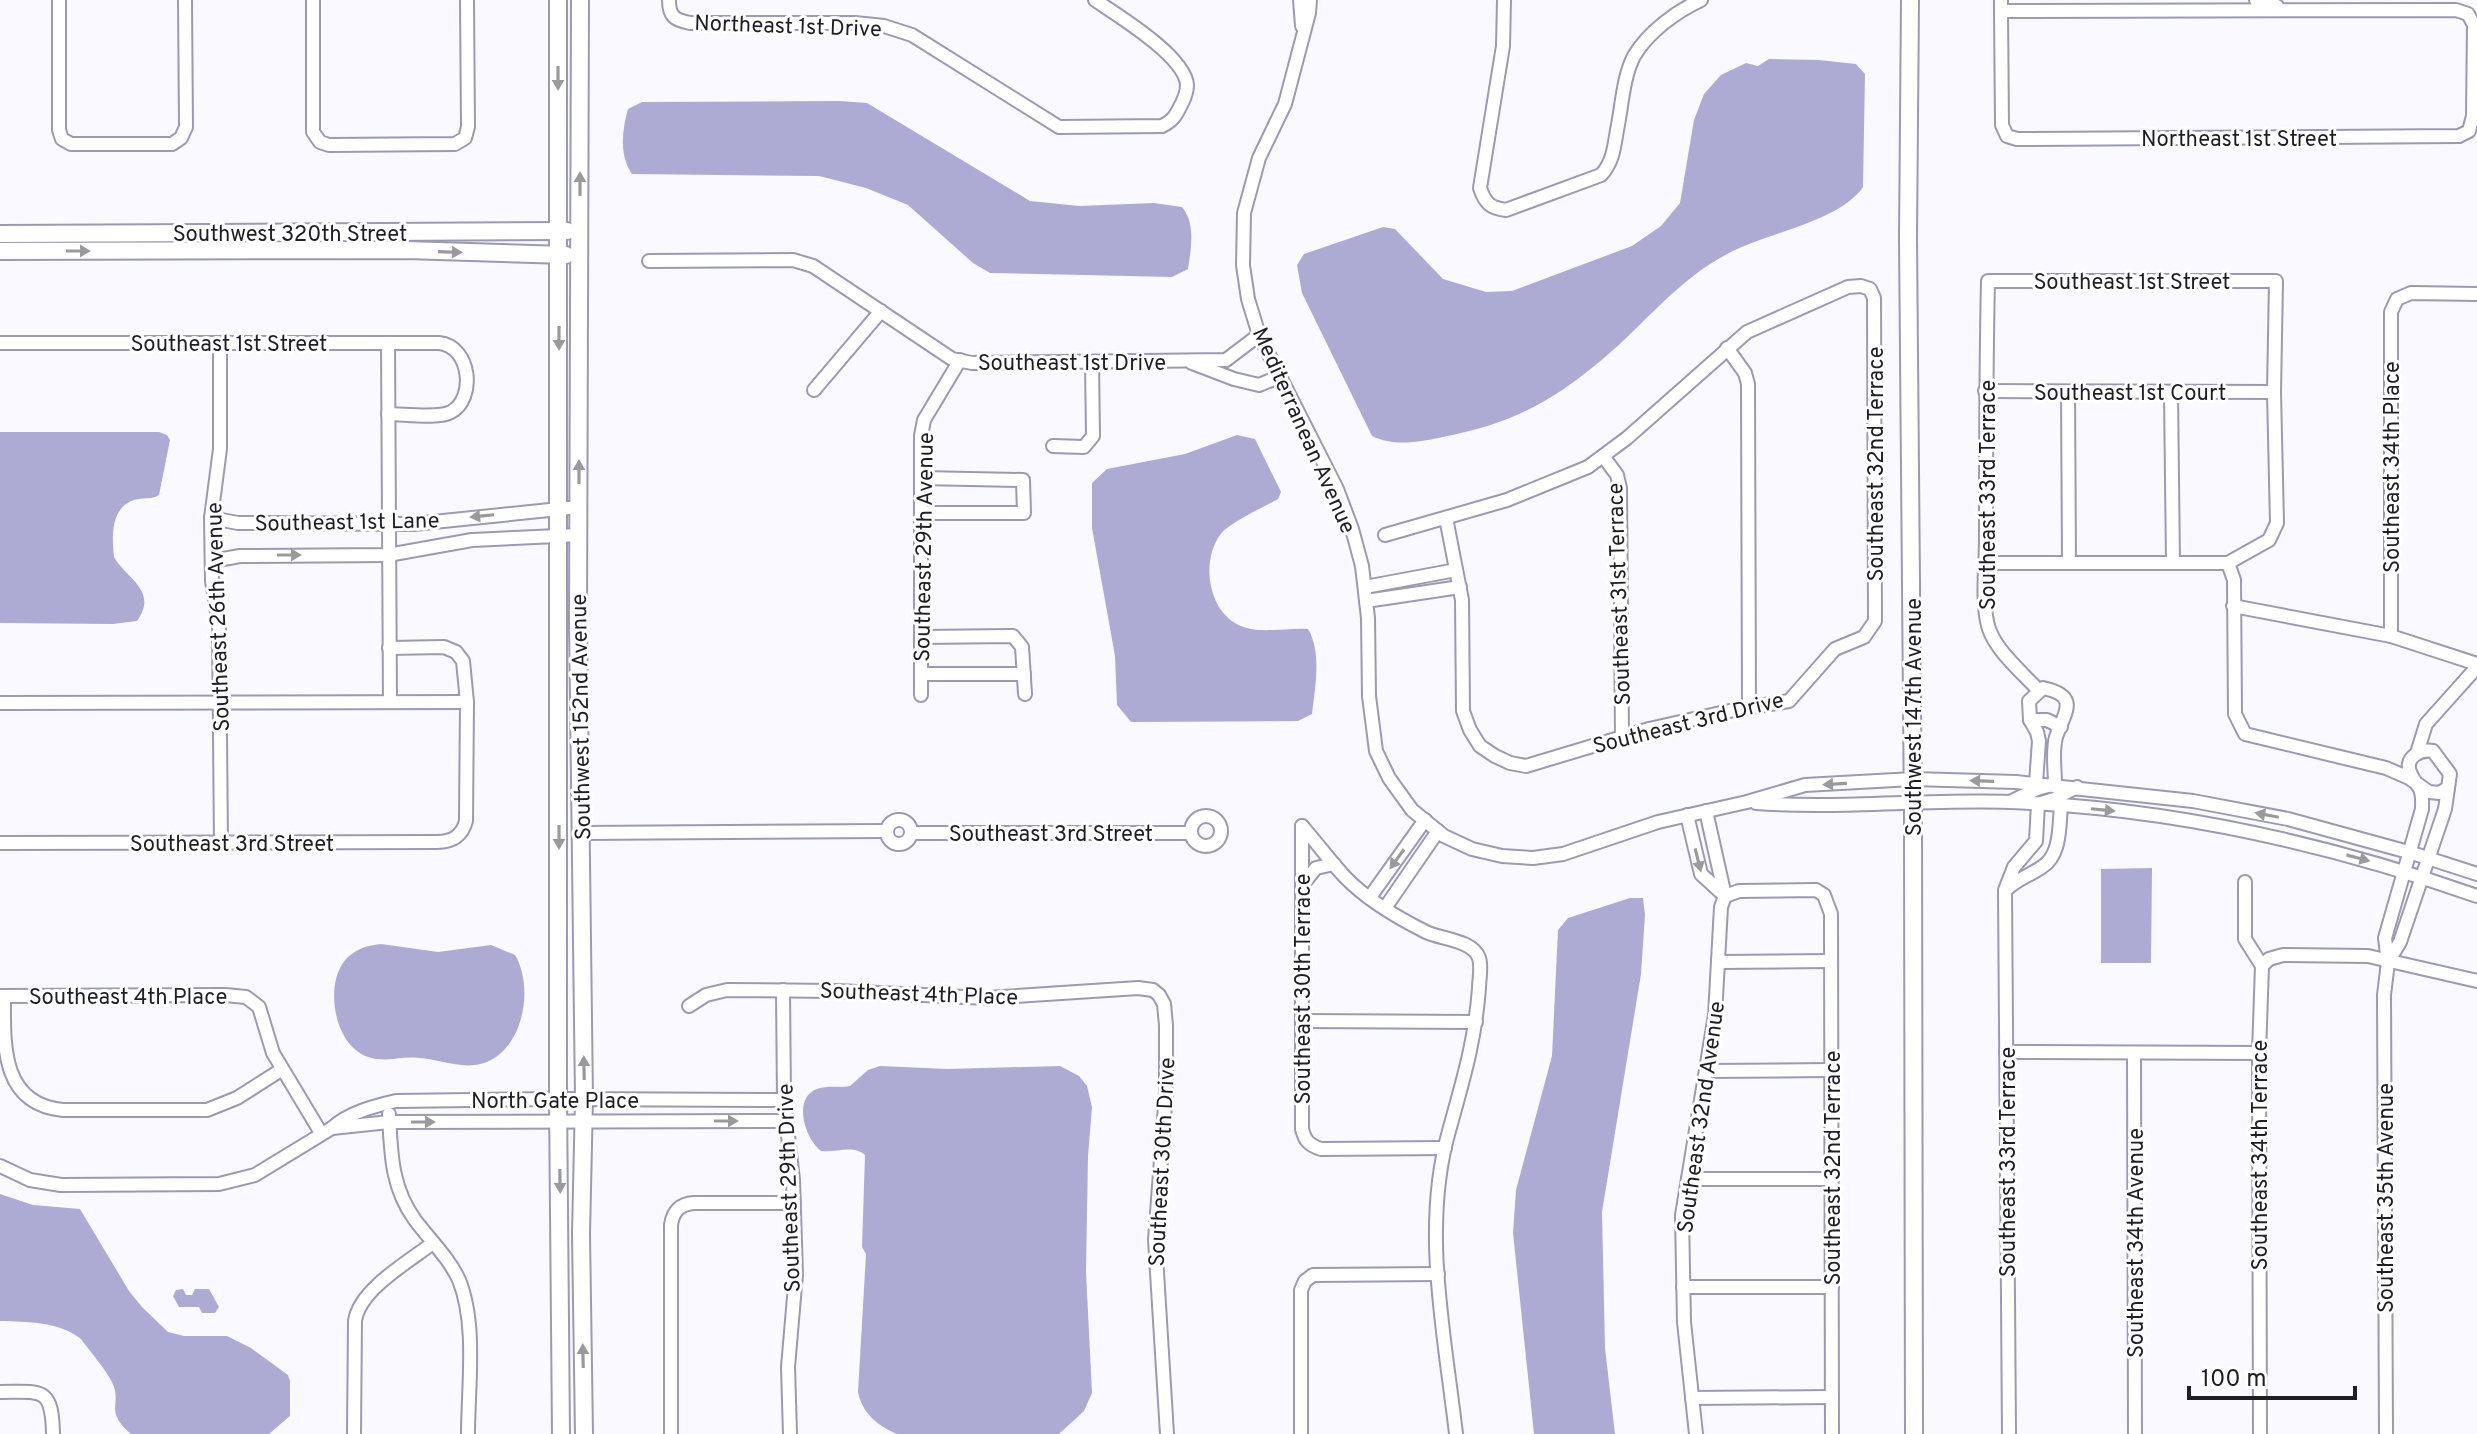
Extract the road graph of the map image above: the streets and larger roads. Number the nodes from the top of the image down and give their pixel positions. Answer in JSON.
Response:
{"nodes":[{"id":1,"x":59,"y":0,"type":"edge"},
{"id":2,"x":185,"y":0,"type":"edge"},
{"id":3,"x":313,"y":0,"type":"edge"},
{"id":4,"x":467,"y":0,"type":"edge"},
{"id":5,"x":558,"y":0,"type":"edge"},
{"id":6,"x":580,"y":0,"type":"edge"},
{"id":7,"x":669,"y":0,"type":"edge"},
{"id":8,"x":1095,"y":0,"type":"edge"},
{"id":9,"x":1300,"y":0,"type":"edge"},
{"id":10,"x":1310,"y":0,"type":"edge"},
{"id":11,"x":1504,"y":0,"type":"edge"},
{"id":12,"x":1701,"y":0,"type":"edge"},
{"id":13,"x":1910,"y":0,"type":"edge"},
{"id":14,"x":2256,"y":0,"type":"edge"},
{"id":15,"x":2001,"y":5,"type":"edge"},
{"id":16,"x":2163,"y":5,"type":"edge"},
{"id":17,"x":2292,"y":10,"type":"junction"},
{"id":18,"x":1303,"y":29,"type":"junction"},
{"id":19,"x":581,"y":230,"type":"junction"},
{"id":20,"x":559,"y":232,"type":"junction"},
{"id":21,"x":0,"y":234,"type":"edge"},
{"id":22,"x":0,"y":251,"type":"edge"},
{"id":23,"x":559,"y":254,"type":"junction"},
{"id":24,"x":580,"y":255,"type":"junction"},
{"id":25,"x":649,"y":261,"type":"dead end"},
{"id":26,"x":1988,"y":281,"type":"joint"},
{"id":27,"x":2477,"y":294,"type":"edge"},
{"id":28,"x":881,"y":311,"type":"junction"},
{"id":29,"x":1259,"y":335,"type":"junction"},
{"id":30,"x":0,"y":343,"type":"edge"},
{"id":31,"x":220,"y":343,"type":"junction"},
{"id":32,"x":388,"y":343,"type":"junction"},
{"id":33,"x":1727,"y":348,"type":"junction"},
{"id":34,"x":960,"y":360,"type":"junction"},
{"id":35,"x":1226,"y":360,"type":"junction"},
{"id":36,"x":1092,"y":362,"type":"junction"},
{"id":37,"x":1189,"y":362,"type":"junction"},
{"id":38,"x":1225,"y":376,"type":"junction"},
{"id":39,"x":1281,"y":376,"type":"junction"},
{"id":40,"x":814,"y":390,"type":"dead end"},
{"id":41,"x":1985,"y":391,"type":"junction"},
{"id":42,"x":2068,"y":392,"type":"junction"},
{"id":43,"x":2171,"y":392,"type":"junction"},
{"id":44,"x":2274,"y":392,"type":"junction"},
{"id":45,"x":388,"y":414,"type":"junction"},
{"id":46,"x":1053,"y":446,"type":"dead end"},
{"id":47,"x":1603,"y":456,"type":"junction"},
{"id":48,"x":921,"y":478,"type":"junction"},
{"id":49,"x":579,"y":507,"type":"junction"},
{"id":50,"x":560,"y":508,"type":"junction"},
{"id":51,"x":921,"y":513,"type":"junction"},
{"id":52,"x":211,"y":518,"type":"junction"},
{"id":53,"x":1446,"y":518,"type":"junction"},
{"id":54,"x":429,"y":522,"type":"junction"},
{"id":55,"x":388,"y":523,"type":"junction"},
{"id":56,"x":560,"y":535,"type":"junction"},
{"id":57,"x":579,"y":535,"type":"junction"},
{"id":58,"x":1385,"y":535,"type":"dead end"},
{"id":59,"x":431,"y":547,"type":"junction"},
{"id":60,"x":388,"y":555,"type":"junction"},
{"id":61,"x":212,"y":561,"type":"junction"},
{"id":62,"x":2069,"y":562,"type":"junction"},
{"id":63,"x":1986,"y":563,"type":"junction"},
{"id":64,"x":2173,"y":563,"type":"junction"},
{"id":65,"x":2228,"y":563,"type":"junction"},
{"id":66,"x":1456,"y":570,"type":"junction"},
{"id":67,"x":1427,"y":576,"type":"junction"},
{"id":68,"x":1365,"y":587,"type":"junction"},
{"id":69,"x":1460,"y":587,"type":"junction"},
{"id":70,"x":1429,"y":592,"type":"junction"},
{"id":71,"x":1366,"y":601,"type":"junction"},
{"id":72,"x":2233,"y":606,"type":"junction"},
{"id":73,"x":1871,"y":630,"type":"joint"},
{"id":74,"x":2391,"y":636,"type":"junction"},
{"id":75,"x":921,"y":637,"type":"junction"},
{"id":76,"x":389,"y":648,"type":"junction"},
{"id":77,"x":2477,"y":665,"type":"edge"},
{"id":78,"x":921,"y":674,"type":"junction"},
{"id":79,"x":1024,"y":674,"type":"junction"},
{"id":80,"x":2039,"y":691,"type":"junction"},
{"id":81,"x":1025,"y":694,"type":"dead end"},
{"id":82,"x":921,"y":695,"type":"dead end"},
{"id":83,"x":220,"y":702,"type":"junction"},
{"id":84,"x":390,"y":702,"type":"junction"},
{"id":85,"x":467,"y":702,"type":"junction"},
{"id":86,"x":0,"y":703,"type":"edge"},
{"id":87,"x":1749,"y":708,"type":"junction"},
{"id":88,"x":2030,"y":720,"type":"junction"},
{"id":89,"x":2431,"y":721,"type":"junction"},
{"id":90,"x":2061,"y":727,"type":"junction"},
{"id":91,"x":1622,"y":736,"type":"junction"},
{"id":92,"x":2437,"y":753,"type":"junction"},
{"id":93,"x":2415,"y":755,"type":"junction"},
{"id":94,"x":2386,"y":768,"type":"junction"},
{"id":95,"x":1913,"y":779,"type":"junction"},
{"id":96,"x":2036,"y":783,"type":"junction"},
{"id":97,"x":2055,"y":784,"type":"junction"},
{"id":98,"x":2417,"y":784,"type":"junction"},
{"id":99,"x":2077,"y":787,"type":"junction"},
{"id":100,"x":2448,"y":788,"type":"junction"},
{"id":101,"x":1913,"y":801,"type":"junction"},
{"id":102,"x":1747,"y":802,"type":"junction"},
{"id":103,"x":2010,"y":802,"type":"junction"},
{"id":104,"x":2038,"y":804,"type":"junction"},
{"id":105,"x":2061,"y":806,"type":"junction"},
{"id":106,"x":2422,"y":806,"type":"junction"},
{"id":107,"x":2445,"y":809,"type":"junction"},
{"id":108,"x":1706,"y":811,"type":"junction"},
{"id":109,"x":1687,"y":815,"type":"junction"},
{"id":110,"x":1425,"y":820,"type":"junction"},
{"id":111,"x":1438,"y":831,"type":"junction"},
{"id":112,"x":581,"y":833,"type":"junction"},
{"id":113,"x":1191,"y":833,"type":"dead end"},
{"id":114,"x":0,"y":843,"type":"edge"},
{"id":115,"x":221,"y":843,"type":"junction"},
{"id":116,"x":2412,"y":853,"type":"junction"},
{"id":117,"x":2429,"y":858,"type":"junction"},
{"id":118,"x":1334,"y":864,"type":"junction"},
{"id":119,"x":2406,"y":871,"type":"junction"},
{"id":120,"x":2477,"y":874,"type":"edge"},
{"id":121,"x":2421,"y":876,"type":"junction"},
{"id":122,"x":2245,"y":882,"type":"dead end"},
{"id":123,"x":1302,"y":887,"type":"junction"},
{"id":124,"x":2005,"y":890,"type":"junction"},
{"id":125,"x":1725,"y":896,"type":"junction"},
{"id":126,"x":2477,"y":896,"type":"edge"},
{"id":127,"x":1370,"y":897,"type":"junction"},
{"id":128,"x":1385,"y":908,"type":"junction"},
{"id":129,"x":1831,"y":961,"type":"junction"},
{"id":130,"x":1718,"y":962,"type":"junction"},
{"id":131,"x":2388,"y":962,"type":"junction"},
{"id":132,"x":2262,"y":966,"type":"junction"},
{"id":133,"x":2477,"y":981,"type":"edge"},
{"id":134,"x":783,"y":990,"type":"junction"},
{"id":135,"x":1153,"y":990,"type":"joint"},
{"id":136,"x":2,"y":996,"type":"edge"},
{"id":137,"x":689,"y":1006,"type":"dead end"},
{"id":138,"x":1302,"y":1021,"type":"junction"},
{"id":139,"x":1476,"y":1022,"type":"junction"},
{"id":140,"x":2006,"y":1052,"type":"junction"},
{"id":141,"x":2134,"y":1053,"type":"junction"},
{"id":142,"x":2259,"y":1053,"type":"junction"},
{"id":143,"x":281,"y":1070,"type":"junction"},
{"id":144,"x":1832,"y":1070,"type":"junction"},
{"id":145,"x":1706,"y":1071,"type":"junction"},
{"id":146,"x":558,"y":1099,"type":"junction"},
{"id":147,"x":584,"y":1099,"type":"junction"},
{"id":148,"x":473,"y":1100,"type":"junction"},
{"id":149,"x":675,"y":1100,"type":"junction"},
{"id":150,"x":784,"y":1100,"type":"junction"},
{"id":151,"x":388,"y":1103,"type":"junction"},
{"id":152,"x":675,"y":1121,"type":"junction"},
{"id":153,"x":785,"y":1121,"type":"junction"},
{"id":154,"x":389,"y":1122,"type":"junction"},
{"id":155,"x":472,"y":1122,"type":"junction"},
{"id":156,"x":559,"y":1122,"type":"junction"},
{"id":157,"x":584,"y":1123,"type":"junction"},
{"id":158,"x":327,"y":1131,"type":"junction"},
{"id":159,"x":1445,"y":1148,"type":"junction"},
{"id":160,"x":0,"y":1166,"type":"edge"},
{"id":161,"x":1688,"y":1179,"type":"junction"},
{"id":162,"x":1832,"y":1179,"type":"junction"},
{"id":163,"x":794,"y":1203,"type":"junction"},
{"id":164,"x":433,"y":1243,"type":"junction"},
{"id":165,"x":1438,"y":1274,"type":"junction"},
{"id":166,"x":1683,"y":1287,"type":"junction"},
{"id":167,"x":1832,"y":1287,"type":"junction"},
{"id":168,"x":0,"y":1392,"type":"edge"},
{"id":169,"x":1832,"y":1397,"type":"junction"},
{"id":170,"x":1692,"y":1398,"type":"junction"},
{"id":171,"x":53,"y":1434,"type":"edge"},
{"id":172,"x":354,"y":1434,"type":"edge"},
{"id":173,"x":468,"y":1434,"type":"edge"},
{"id":174,"x":561,"y":1434,"type":"edge"},
{"id":175,"x":584,"y":1434,"type":"edge"},
{"id":176,"x":671,"y":1434,"type":"edge"},
{"id":177,"x":790,"y":1434,"type":"edge"},
{"id":178,"x":1167,"y":1434,"type":"edge"},
{"id":179,"x":1301,"y":1434,"type":"edge"},
{"id":180,"x":1456,"y":1434,"type":"edge"},
{"id":181,"x":1696,"y":1434,"type":"edge"},
{"id":182,"x":1832,"y":1434,"type":"edge"},
{"id":183,"x":1914,"y":1434,"type":"edge"},
{"id":184,"x":2009,"y":1434,"type":"edge"},
{"id":185,"x":2135,"y":1434,"type":"edge"},
{"id":186,"x":2260,"y":1434,"type":"edge"},
{"id":187,"x":2386,"y":1434,"type":"edge"}],
"edges":[{"from":1,"to":2,"type":"street"},
{"from":3,"to":4,"type":"street"},
{"from":5,"to":20,"type":"street","name":"Southwest 152nd Avenue","one_way":true},
{"from":19,"to":6,"type":"street","name":"Southwest 152nd Avenue","one_way":true},
{"from":7,"to":8,"type":"street","name":"Northeast 1st Drive"},
{"from":9,"to":18,"type":"street","name":"Mediterranean Avenue"},
{"from":10,"to":18,"type":"street","name":"Mediterranean Avenue"},
{"from":11,"to":12,"type":"street"},
{"from":13,"to":95,"type":"street","name":"Southwest 147th Avenue"},
{"from":14,"to":17,"type":"street"},
{"from":15,"to":16,"type":"street"},
{"from":15,"to":17,"type":"street","name":"Northeast 1st Street"},
{"from":16,"to":17,"type":"street"},
{"from":18,"to":29,"type":"street","name":"Mediterranean Avenue"},
{"from":19,"to":20,"type":"street","name":"Southwest 320th Street"},
{"from":19,"to":24,"type":"street","name":"Southwest 152nd Avenue"},
{"from":20,"to":21,"type":"street","name":"Southwest 320th Street"},
{"from":20,"to":23,"type":"street","name":"Southwest 152nd Avenue"},
{"from":22,"to":23,"type":"street","name":"Southwest 320th Street","one_way":true},
{"from":23,"to":24,"type":"street","name":"Southwest 320th Street"},
{"from":23,"to":50,"type":"street","name":"Southwest 152nd Avenue","one_way":true},
{"from":49,"to":24,"type":"street","name":"Southwest 152nd Avenue","one_way":true},
{"from":25,"to":28,"type":"street","name":"Southeast 1st Drive"},
{"from":26,"to":41,"type":"street","name":"Southeast 33rd Terrace"},
{"from":26,"to":44,"type":"street","name":"Southeast 1st Street"},
{"from":27,"to":74,"type":"street","name":"Southeast 34th Place"},
{"from":28,"to":34,"type":"street","name":"Southeast 1st Drive"},
{"from":28,"to":40,"type":"street"},
{"from":29,"to":35,"type":"street"},
{"from":29,"to":39,"type":"street","name":"Mediterranean Avenue"},
{"from":30,"to":31,"type":"street","name":"Southeast 1st Street"},
{"from":31,"to":32,"type":"street","name":"Southeast 1st Street"},
{"from":31,"to":52,"type":"street","name":"Southeast 26th Avenue"},
{"from":32,"to":45,"type":"street"},
{"from":32,"to":45,"type":"street","name":"Southeast 1st Street"},
{"from":33,"to":47,"type":"street"},
{"from":33,"to":73,"type":"street","name":"Southeast 32nd Terrace"},
{"from":33,"to":87,"type":"street"},
{"from":34,"to":36,"type":"street","name":"Southeast 1st Drive"},
{"from":34,"to":48,"type":"street","name":"Southeast 29th Avenue"},
{"from":35,"to":37,"type":"street","name":"Southeast 1st Drive"},
{"from":35,"to":38,"type":"street"},
{"from":36,"to":37,"type":"street","name":"Southeast 1st Drive"},
{"from":36,"to":46,"type":"street"},
{"from":37,"to":38,"type":"street","name":"Southeast 1st Drive"},
{"from":38,"to":39,"type":"street","name":"Southeast 1st Drive"},
{"from":39,"to":68,"type":"street","name":"Mediterranean Avenue"},
{"from":41,"to":42,"type":"street","name":"Southeast 1st Court"},
{"from":41,"to":63,"type":"street","name":"Southeast 33rd Terrace"},
{"from":42,"to":43,"type":"street","name":"Southeast 1st Court"},
{"from":42,"to":62,"type":"street"},
{"from":43,"to":44,"type":"street","name":"Southeast 1st Court"},
{"from":43,"to":64,"type":"street"},
{"from":44,"to":65,"type":"street"},
{"from":45,"to":55,"type":"street"},
{"from":47,"to":53,"type":"street"},
{"from":47,"to":91,"type":"street","name":"Southeast 31st Terrace"},
{"from":48,"to":51,"type":"street","name":"Southeast 29th Avenue"},
{"from":48,"to":51,"type":"street"},
{"from":49,"to":50,"type":"street","name":"Southeast 1st Lane"},
{"from":49,"to":57,"type":"street","name":"Southwest 152nd Avenue"},
{"from":50,"to":54,"type":"street","name":"Southeast 1st Lane","one_way":true},
{"from":50,"to":56,"type":"street","name":"Southwest 152nd Avenue"},
{"from":51,"to":75,"type":"street","name":"Southeast 29th Avenue"},
{"from":52,"to":55,"type":"street","name":"Southeast 1st Lane"},
{"from":52,"to":61,"type":"street","name":"Southeast 26th Avenue"},
{"from":53,"to":58,"type":"street"},
{"from":53,"to":66,"type":"street","name":"Southeast 3rd Drive"},
{"from":54,"to":55,"type":"street","name":"Southeast 1st Lane"},
{"from":54,"to":59,"type":"street"},
{"from":55,"to":60,"type":"street"},
{"from":56,"to":57,"type":"street","name":"Southeast 1st Lane"},
{"from":56,"to":59,"type":"street","name":"Southeast 1st Lane"},
{"from":56,"to":146,"type":"street","name":"Southwest 152nd Avenue","one_way":true},
{"from":57,"to":112,"type":"street","name":"Southwest 152nd Avenue"},
{"from":59,"to":60,"type":"street","name":"Southeast 1st Lane"},
{"from":61,"to":60,"type":"street","name":"Southeast 1st Lane","one_way":true},
{"from":60,"to":76,"type":"street"},
{"from":61,"to":83,"type":"street","name":"Southeast 26th Avenue"},
{"from":62,"to":63,"type":"street"},
{"from":62,"to":64,"type":"street"},
{"from":63,"to":80,"type":"street","name":"Southeast 33rd Terrace"},
{"from":64,"to":65,"type":"street"},
{"from":65,"to":72,"type":"street"},
{"from":66,"to":67,"type":"street"},
{"from":66,"to":69,"type":"street","name":"Southeast 3rd Drive"},
{"from":67,"to":68,"type":"street"},
{"from":67,"to":70,"type":"street"},
{"from":68,"to":71,"type":"street","name":"Mediterranean Avenue"},
{"from":69,"to":70,"type":"street"},
{"from":69,"to":91,"type":"street","name":"Southeast 3rd Drive"},
{"from":70,"to":71,"type":"street"},
{"from":71,"to":110,"type":"street","name":"Mediterranean Avenue"},
{"from":72,"to":74,"type":"street"},
{"from":72,"to":94,"type":"street"},
{"from":73,"to":87,"type":"street","name":"Southeast 3rd Drive"},
{"from":74,"to":77,"type":"street"},
{"from":75,"to":78,"type":"street","name":"Southeast 29th Avenue"},
{"from":75,"to":79,"type":"street"},
{"from":76,"to":84,"type":"street"},
{"from":76,"to":85,"type":"street"},
{"from":77,"to":89,"type":"street"},
{"from":78,"to":79,"type":"street"},
{"from":78,"to":82,"type":"street","name":"Southeast 29th Avenue"},
{"from":79,"to":81,"type":"street"},
{"from":80,"to":88,"type":"street"},
{"from":80,"to":90,"type":"street","name":"Southeast 33rd Terrace"},
{"from":83,"to":84,"type":"street"},
{"from":83,"to":86,"type":"street"},
{"from":83,"to":115,"type":"street","name":"Southeast 26th Avenue"},
{"from":84,"to":85,"type":"street"},
{"from":85,"to":115,"type":"street","name":"Southeast 3rd Street"},
{"from":87,"to":91,"type":"street","name":"Southeast 3rd Drive"},
{"from":88,"to":90,"type":"street"},
{"from":88,"to":96,"type":"street"},
{"from":89,"to":92,"type":"street"},
{"from":89,"to":93,"type":"street"},
{"from":90,"to":97,"type":"street","name":"Southeast 33rd Terrace"},
{"from":92,"to":93,"type":"street"},
{"from":92,"to":100,"type":"street"},
{"from":93,"to":94,"type":"street"},
{"from":93,"to":98,"type":"street"},
{"from":94,"to":98,"type":"street"},
{"from":96,"to":95,"type":"street","name":"Mediterranean Avenue","one_way":true},
{"from":95,"to":101,"type":"street","name":"Southwest 147th Avenue"},
{"from":95,"to":102,"type":"street","name":"Mediterranean Avenue","one_way":true},
{"from":96,"to":97,"type":"street","name":"Mediterranean Avenue"},
{"from":97,"to":99,"type":"street","name":"Mediterranean Avenue"},
{"from":97,"to":103,"type":"street"},
{"from":98,"to":100,"type":"street"},
{"from":98,"to":106,"type":"street","name":"Southeast 35th Avenue"},
{"from":99,"to":104,"type":"street"},
{"from":116,"to":99,"type":"street","name":"Mediterranean Avenue","one_way":true},
{"from":100,"to":107,"type":"street","name":"Southeast 35th Avenue"},
{"from":101,"to":102,"type":"street","name":"Mediterranean Avenue"},
{"from":101,"to":103,"type":"street","name":"Mediterranean Avenue"},
{"from":101,"to":183,"type":"street","name":"Southwest 147th Avenue"},
{"from":102,"to":108,"type":"street","name":"Mediterranean Avenue"},
{"from":103,"to":104,"type":"street","name":"Mediterranean Avenue"},
{"from":104,"to":105,"type":"street","name":"Mediterranean Avenue"},
{"from":104,"to":124,"type":"street","name":"Southeast 33rd Terrace"},
{"from":105,"to":119,"type":"street","name":"Mediterranean Avenue","one_way":true},
{"from":105,"to":124,"type":"street"},
{"from":106,"to":107,"type":"street"},
{"from":106,"to":116,"type":"street","name":"Southeast 35th Avenue"},
{"from":107,"to":117,"type":"street","name":"Southeast 35th Avenue"},
{"from":108,"to":109,"type":"street","name":"Mediterranean Avenue"},
{"from":108,"to":125,"type":"street","name":"Southeast 32nd Avenue"},
{"from":109,"to":111,"type":"street","name":"Mediterranean Avenue"},
{"from":109,"to":125,"type":"street","one_way":true},
{"from":110,"to":111,"type":"street","name":"Mediterranean Avenue"},
{"from":110,"to":127,"type":"street","one_way":true},
{"from":111,"to":128,"type":"street"},
{"from":112,"to":113,"type":"street","name":"Southeast 3rd Street"},
{"from":147,"to":112,"type":"street","name":"Southwest 152nd Avenue","one_way":true},
{"from":114,"to":115,"type":"street","name":"Southeast 3rd Street"},
{"from":116,"to":117,"type":"street","name":"Mediterranean Avenue"},
{"from":116,"to":119,"type":"street","name":"Southeast 35th Avenue"},
{"from":117,"to":120,"type":"street","name":"Mediterranean Avenue"},
{"from":117,"to":121,"type":"street","name":"Southeast 35th Avenue"},
{"from":118,"to":123,"type":"street"},
{"from":118,"to":123,"type":"street","name":"Southeast 30th Terrace"},
{"from":118,"to":127,"type":"street"},
{"from":119,"to":121,"type":"street","name":"Mediterranean Avenue"},
{"from":119,"to":131,"type":"street","name":"Southeast 35th Avenue"},
{"from":121,"to":126,"type":"street","name":"Mediterranean Avenue"},
{"from":121,"to":131,"type":"street","name":"Southeast 35th Avenue"},
{"from":122,"to":132,"type":"street","name":"Southeast 34th Terrace"},
{"from":123,"to":138,"type":"street","name":"Southeast 30th Terrace"},
{"from":124,"to":140,"type":"street","name":"Southeast 33rd Terrace"},
{"from":125,"to":129,"type":"street","name":"Southeast 32nd Terrace"},
{"from":125,"to":130,"type":"street","name":"Southeast 32nd Avenue"},
{"from":127,"to":128,"type":"street"},
{"from":128,"to":139,"type":"street"},
{"from":129,"to":130,"type":"street"},
{"from":129,"to":144,"type":"street","name":"Southeast 32nd Terrace"},
{"from":130,"to":145,"type":"street","name":"Southeast 32nd Avenue"},
{"from":131,"to":132,"type":"street"},
{"from":131,"to":133,"type":"street"},
{"from":131,"to":187,"type":"street","name":"Southeast 35th Avenue"},
{"from":132,"to":142,"type":"street","name":"Southeast 34th Terrace"},
{"from":134,"to":135,"type":"street","name":"Southeast 4th Place"},
{"from":134,"to":137,"type":"street","name":"Southeast 4th Place"},
{"from":134,"to":150,"type":"street","name":"Southeast 29th Drive"},
{"from":135,"to":178,"type":"street","name":"Southeast 30th Drive"},
{"from":136,"to":143,"type":"street","name":"Southeast 4th Place"},
{"from":136,"to":143,"type":"street"},
{"from":138,"to":139,"type":"street"},
{"from":138,"to":159,"type":"street","name":"Southeast 30th Terrace"},
{"from":139,"to":159,"type":"street"},
{"from":140,"to":141,"type":"street"},
{"from":140,"to":184,"type":"street","name":"Southeast 33rd Terrace"},
{"from":141,"to":142,"type":"street"},
{"from":141,"to":185,"type":"street","name":"Southeast 34th Avenue"},
{"from":142,"to":186,"type":"street","name":"Southeast 34th Terrace"},
{"from":143,"to":158,"type":"street"},
{"from":144,"to":145,"type":"street"},
{"from":144,"to":162,"type":"street","name":"Southeast 32nd Terrace"},
{"from":145,"to":161,"type":"street","name":"Southeast 32nd Avenue"},
{"from":146,"to":147,"type":"street","name":"North Gate Place"},
{"from":146,"to":148,"type":"street","name":"North Gate Place"},
{"from":146,"to":156,"type":"street","name":"Southwest 152nd Avenue"},
{"from":147,"to":149,"type":"street","name":"North Gate Place"},
{"from":147,"to":157,"type":"street","name":"Southwest 152nd Avenue"},
{"from":148,"to":151,"type":"street","name":"North Gate Place"},
{"from":148,"to":155,"type":"street"},
{"from":149,"to":150,"type":"street","name":"North Gate Place"},
{"from":149,"to":152,"type":"street"},
{"from":150,"to":153,"type":"street","name":"Southeast 29th Drive"},
{"from":151,"to":154,"type":"street"},
{"from":151,"to":158,"type":"street","name":"North Gate Place"},
{"from":152,"to":153,"type":"street","name":"North Gate Place","one_way":true},
{"from":152,"to":157,"type":"street","name":"North Gate Place"},
{"from":153,"to":163,"type":"street","name":"Southeast 29th Drive"},
{"from":154,"to":155,"type":"street","name":"North Gate Place","one_way":true},
{"from":154,"to":158,"type":"street","name":"North Gate Place"},
{"from":154,"to":164,"type":"street"},
{"from":155,"to":156,"type":"street","name":"North Gate Place"},
{"from":156,"to":157,"type":"street","name":"North Gate Place"},
{"from":156,"to":174,"type":"street","name":"Southwest 152nd Avenue","one_way":true},
{"from":175,"to":157,"type":"street","name":"Southwest 152nd Avenue","one_way":true},
{"from":158,"to":160,"type":"street","name":"North Gate Place"},
{"from":159,"to":165,"type":"street"},
{"from":161,"to":162,"type":"street"},
{"from":161,"to":166,"type":"street","name":"Southeast 32nd Avenue"},
{"from":162,"to":167,"type":"street","name":"Southeast 32nd Terrace"},
{"from":163,"to":176,"type":"street"},
{"from":163,"to":177,"type":"street","name":"Southeast 29th Drive"},
{"from":164,"to":172,"type":"street"},
{"from":164,"to":173,"type":"street"},
{"from":165,"to":179,"type":"street"},
{"from":165,"to":180,"type":"street"},
{"from":166,"to":167,"type":"street"},
{"from":166,"to":170,"type":"street","name":"Southeast 32nd Avenue"},
{"from":167,"to":169,"type":"street","name":"Southeast 32nd Terrace"},
{"from":168,"to":171,"type":"street"},
{"from":169,"to":170,"type":"street"},
{"from":169,"to":182,"type":"street","name":"Southeast 32nd Terrace"},
{"from":170,"to":181,"type":"street","name":"Southeast 32nd Avenue"}]}
